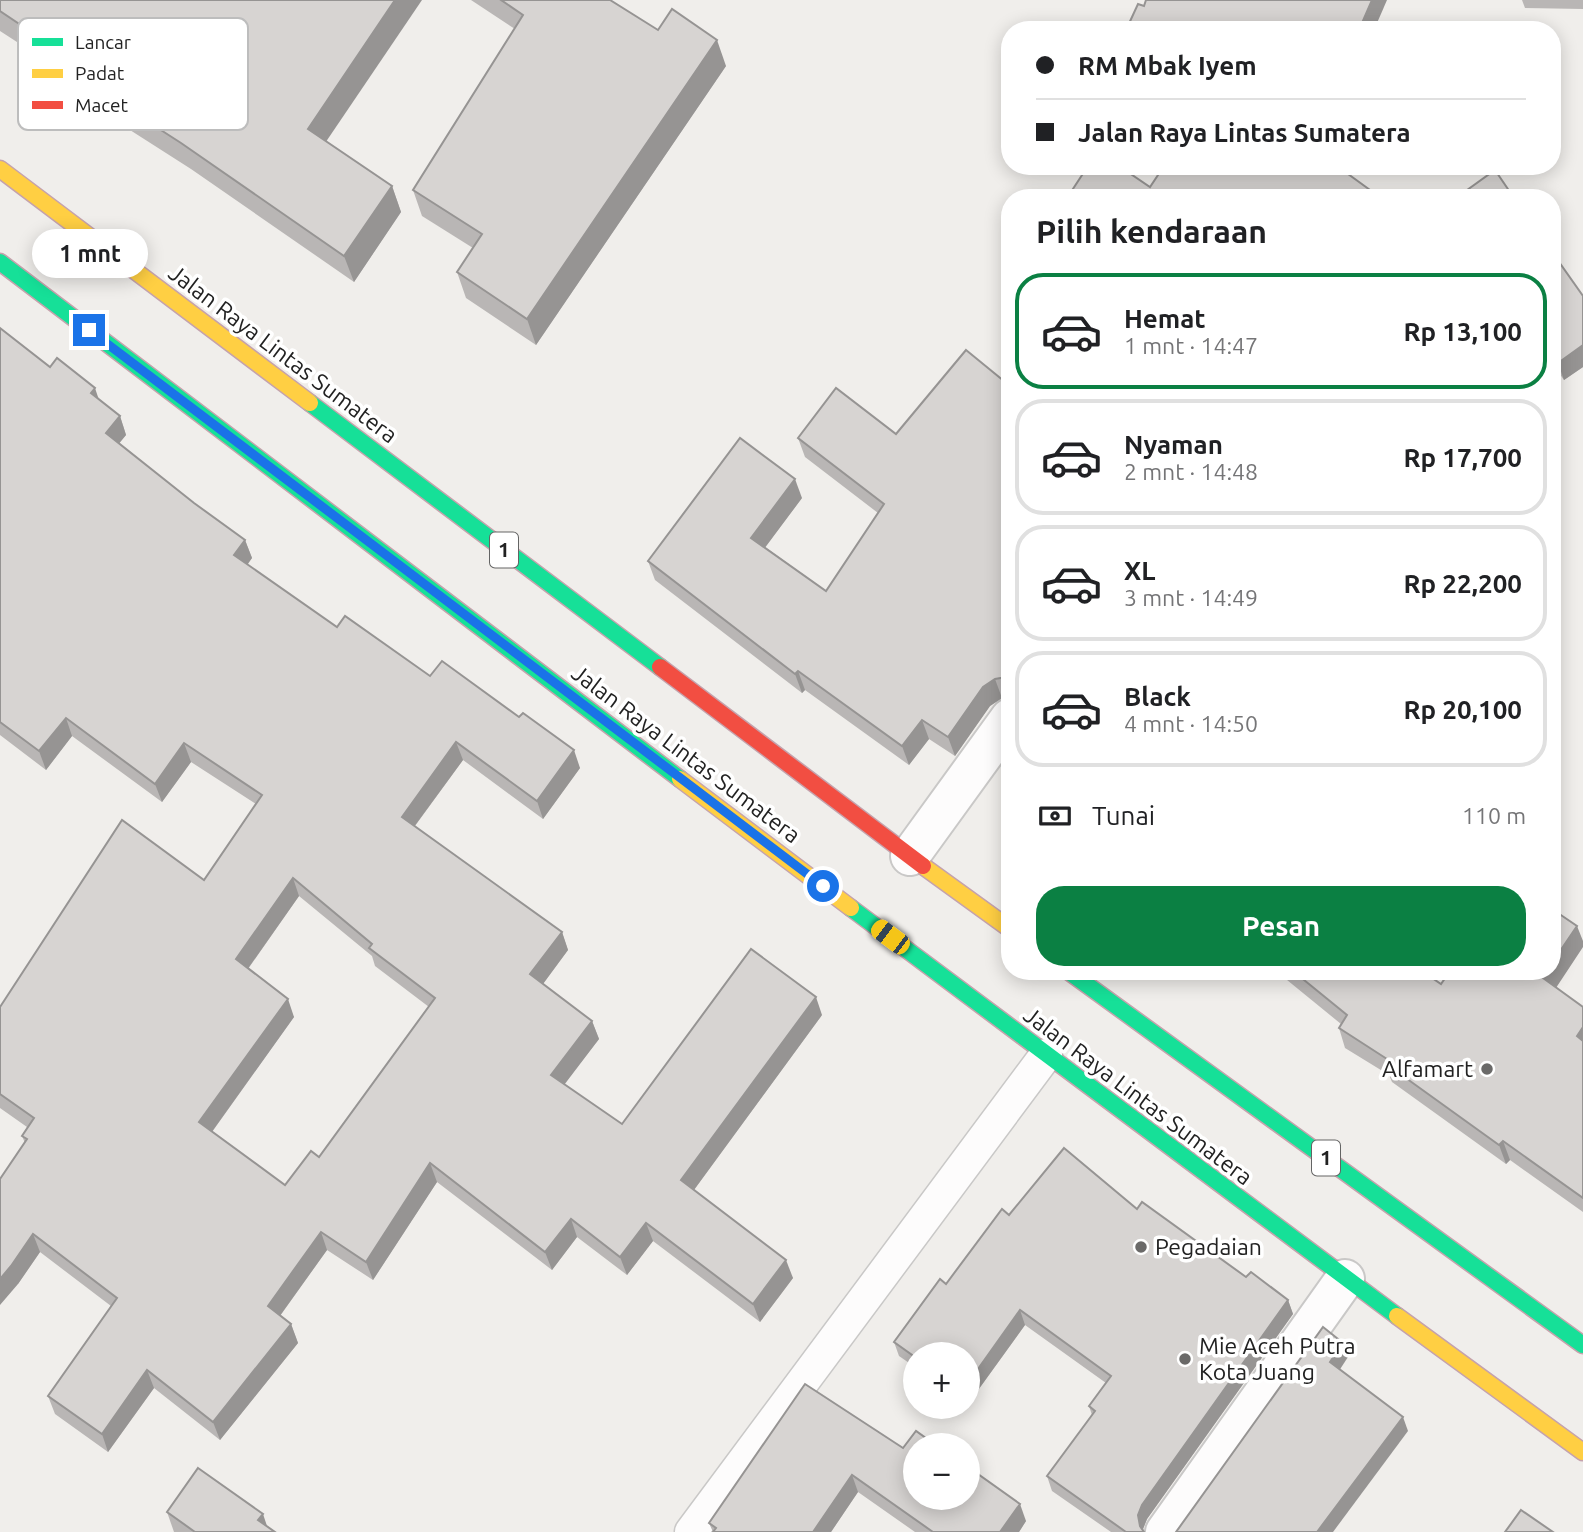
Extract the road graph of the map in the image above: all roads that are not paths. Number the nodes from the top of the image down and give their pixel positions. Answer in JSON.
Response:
{"nodes":[{"id":1,"x":0,"y":169,"type":"edge"},
{"id":2,"x":0,"y":262,"type":"edge"},
{"id":3,"x":1001,"y":730,"type":"edge"},
{"id":4,"x":910,"y":856,"type":"junction"},
{"id":5,"x":1001,"y":922,"type":"edge"},
{"id":6,"x":1080,"y":980,"type":"edge"},
{"id":7,"x":1046,"y":1055,"type":"junction"},
{"id":8,"x":1345,"y":1279,"type":"junction"},
{"id":9,"x":1583,"y":1345,"type":"edge"},
{"id":10,"x":1583,"y":1452,"type":"edge"},
{"id":11,"x":691,"y":1532,"type":"edge"},
{"id":12,"x":1166,"y":1532,"type":"edge"}],
"edges":[{"from":1,"to":4,"type":"highway","name":"Jalan Raya Lintas Sumatera","number":"1"},
{"from":2,"to":7,"type":"highway","name":"Jalan Raya Lintas Sumatera"},
{"from":3,"to":4,"type":"street"},
{"from":4,"to":5,"type":"highway","name":"Jalan Raya Lintas Sumatera","number":"1"},
{"from":6,"to":9,"type":"highway","number":"1"},
{"from":7,"to":8,"type":"highway","name":"Jalan Raya Lintas Sumatera"},
{"from":7,"to":11,"type":"lane"},
{"from":8,"to":10,"type":"highway","name":"Jalan Raya Lintas Sumatera"},
{"from":8,"to":12,"type":"street"}]}
